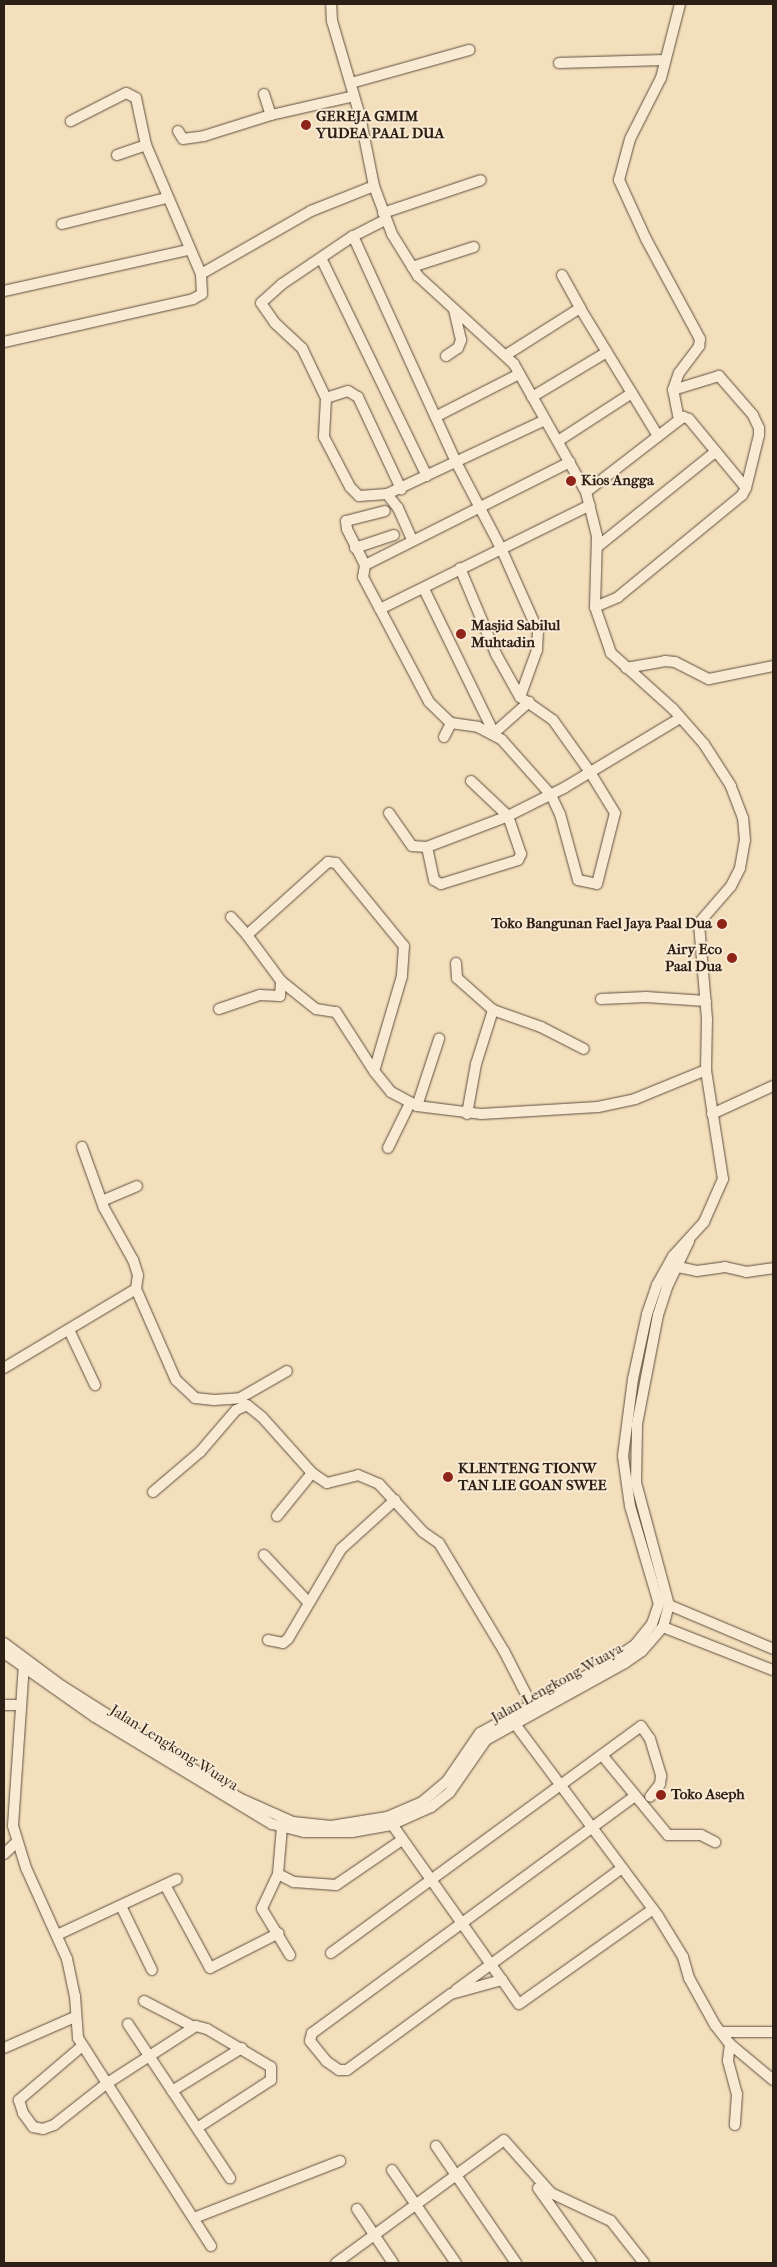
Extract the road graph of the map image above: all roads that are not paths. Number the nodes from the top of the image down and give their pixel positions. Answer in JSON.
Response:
{"nodes":[{"id":1,"x":330,"y":4,"type":"edge"},
{"id":2,"x":680,"y":4,"type":"edge"},
{"id":3,"x":469,"y":50,"type":"dead end"},
{"id":4,"x":664,"y":60,"type":"junction"},
{"id":5,"x":560,"y":62,"type":"dead end"},
{"id":6,"x":351,"y":83,"type":"junction"},
{"id":7,"x":264,"y":94,"type":"dead end"},
{"id":8,"x":354,"y":96,"type":"junction"},
{"id":9,"x":271,"y":116,"type":"junction"},
{"id":10,"x":71,"y":121,"type":"dead end"},
{"id":11,"x":178,"y":131,"type":"dead end"},
{"id":12,"x":146,"y":145,"type":"junction"},
{"id":13,"x":117,"y":156,"type":"dead end"},
{"id":14,"x":481,"y":180,"type":"dead end"},
{"id":15,"x":374,"y":186,"type":"junction"},
{"id":16,"x":166,"y":198,"type":"junction"},
{"id":17,"x":384,"y":216,"type":"junction"},
{"id":18,"x":62,"y":224,"type":"dead end"},
{"id":19,"x":353,"y":236,"type":"junction"},
{"id":20,"x":474,"y":247,"type":"dead end"},
{"id":21,"x":188,"y":250,"type":"junction"},
{"id":22,"x":322,"y":260,"type":"junction"},
{"id":23,"x":412,"y":267,"type":"junction"},
{"id":24,"x":201,"y":274,"type":"junction"},
{"id":25,"x":562,"y":275,"type":"dead end"},
{"id":26,"x":4,"y":291,"type":"edge"},
{"id":27,"x":580,"y":308,"type":"junction"},
{"id":28,"x":454,"y":309,"type":"junction"},
{"id":29,"x":4,"y":342,"type":"edge"},
{"id":30,"x":607,"y":352,"type":"junction"},
{"id":31,"x":506,"y":355,"type":"junction"},
{"id":32,"x":446,"y":356,"type":"dead end"},
{"id":33,"x":519,"y":374,"type":"junction"},
{"id":34,"x":673,"y":390,"type":"junction"},
{"id":35,"x":632,"y":393,"type":"junction"},
{"id":36,"x":532,"y":397,"type":"junction"},
{"id":37,"x":326,"y":398,"type":"junction"},
{"id":38,"x":437,"y":416,"type":"junction"},
{"id":39,"x":545,"y":420,"type":"junction"},
{"id":40,"x":679,"y":420,"type":"junction"},
{"id":41,"x":658,"y":436,"type":"junction"},
{"id":42,"x":558,"y":441,"type":"junction"},
{"id":43,"x":715,"y":452,"type":"junction"},
{"id":44,"x":456,"y":462,"type":"junction"},
{"id":45,"x":570,"y":462,"type":"junction"},
{"id":46,"x":427,"y":476,"type":"junction"},
{"id":47,"x":746,"y":488,"type":"junction"},
{"id":48,"x":401,"y":489,"type":"junction"},
{"id":49,"x":586,"y":492,"type":"junction"},
{"id":50,"x":387,"y":494,"type":"junction"},
{"id":51,"x":590,"y":505,"type":"junction"},
{"id":52,"x":480,"y":507,"type":"junction"},
{"id":53,"x":385,"y":511,"type":"dead end"},
{"id":54,"x":394,"y":535,"type":"dead end"},
{"id":55,"x":412,"y":540,"type":"junction"},
{"id":56,"x":597,"y":546,"type":"junction"},
{"id":57,"x":355,"y":548,"type":"junction"},
{"id":58,"x":501,"y":548,"type":"junction"},
{"id":59,"x":365,"y":565,"type":"junction"},
{"id":60,"x":460,"y":568,"type":"junction"},
{"id":61,"x":424,"y":589,"type":"junction"},
{"id":62,"x":595,"y":607,"type":"junction"},
{"id":63,"x":380,"y":609,"type":"junction"},
{"id":64,"x":773,"y":666,"type":"edge"},
{"id":65,"x":626,"y":668,"type":"junction"},
{"id":66,"x":524,"y":699,"type":"junction"},
{"id":67,"x":680,"y":718,"type":"junction"},
{"id":68,"x":451,"y":723,"type":"junction"},
{"id":69,"x":494,"y":733,"type":"junction"},
{"id":70,"x":444,"y":737,"type":"dead end"},
{"id":71,"x":590,"y":772,"type":"junction"},
{"id":72,"x":471,"y":781,"type":"dead end"},
{"id":73,"x":551,"y":794,"type":"junction"},
{"id":74,"x":390,"y":813,"type":"dead end"},
{"id":75,"x":508,"y":816,"type":"junction"},
{"id":76,"x":427,"y":848,"type":"junction"},
{"id":77,"x":231,"y":917,"type":"dead end"},
{"id":78,"x":247,"y":935,"type":"junction"},
{"id":79,"x":456,"y":963,"type":"dead end"},
{"id":80,"x":281,"y":981,"type":"junction"},
{"id":81,"x":601,"y":1000,"type":"dead end"},
{"id":82,"x":706,"y":1001,"type":"junction"},
{"id":83,"x":219,"y":1009,"type":"dead end"},
{"id":84,"x":493,"y":1010,"type":"junction"},
{"id":85,"x":439,"y":1039,"type":"dead end"},
{"id":86,"x":584,"y":1049,"type":"dead end"},
{"id":87,"x":706,"y":1070,"type":"junction"},
{"id":88,"x":374,"y":1071,"type":"junction"},
{"id":89,"x":773,"y":1086,"type":"edge"},
{"id":90,"x":413,"y":1104,"type":"junction"},
{"id":91,"x":468,"y":1114,"type":"junction"},
{"id":92,"x":712,"y":1114,"type":"junction"},
{"id":93,"x":82,"y":1148,"type":"dead end"},
{"id":94,"x":388,"y":1148,"type":"dead end"},
{"id":95,"x":137,"y":1186,"type":"dead end"},
{"id":96,"x":102,"y":1202,"type":"junction"},
{"id":97,"x":691,"y":1235,"type":"junction"},
{"id":98,"x":678,"y":1267,"type":"junction"},
{"id":99,"x":773,"y":1268,"type":"edge"},
{"id":100,"x":136,"y":1289,"type":"junction"},
{"id":101,"x":69,"y":1330,"type":"junction"},
{"id":102,"x":640,"y":1344,"type":"junction"},
{"id":103,"x":652,"y":1346,"type":"junction"},
{"id":104,"x":4,"y":1368,"type":"edge"},
{"id":105,"x":287,"y":1371,"type":"dead end"},
{"id":106,"x":95,"y":1385,"type":"dead end"},
{"id":107,"x":312,"y":1473,"type":"junction"},
{"id":108,"x":153,"y":1492,"type":"dead end"},
{"id":109,"x":396,"y":1500,"type":"junction"},
{"id":110,"x":277,"y":1516,"type":"dead end"},
{"id":111,"x":264,"y":1555,"type":"dead end"},
{"id":112,"x":308,"y":1602,"type":"junction"},
{"id":113,"x":669,"y":1605,"type":"junction"},
{"id":114,"x":664,"y":1627,"type":"junction"},
{"id":115,"x":268,"y":1640,"type":"dead end"},
{"id":116,"x":4,"y":1643,"type":"edge"},
{"id":117,"x":773,"y":1649,"type":"edge"},
{"id":118,"x":4,"y":1653,"type":"edge"},
{"id":119,"x":24,"y":1664,"type":"junction"},
{"id":120,"x":773,"y":1670,"type":"edge"},
{"id":121,"x":531,"y":1704,"type":"junction"},
{"id":122,"x":4,"y":1705,"type":"edge"},
{"id":123,"x":19,"y":1705,"type":"junction"},
{"id":124,"x":515,"y":1724,"type":"junction"},
{"id":125,"x":602,"y":1756,"type":"junction"},
{"id":126,"x":562,"y":1786,"type":"junction"},
{"id":127,"x":635,"y":1796,"type":"junction"},
{"id":128,"x":650,"y":1797,"type":"dead end"},
{"id":129,"x":389,"y":1821,"type":"junction"},
{"id":130,"x":282,"y":1827,"type":"junction"},
{"id":131,"x":593,"y":1828,"type":"junction"},
{"id":132,"x":402,"y":1840,"type":"junction"},
{"id":133,"x":17,"y":1842,"type":"junction"},
{"id":134,"x":716,"y":1842,"type":"dead end"},
{"id":135,"x":4,"y":1854,"type":"edge"},
{"id":136,"x":622,"y":1868,"type":"junction"},
{"id":137,"x":278,"y":1874,"type":"junction"},
{"id":138,"x":177,"y":1879,"type":"dead end"},
{"id":139,"x":431,"y":1883,"type":"junction"},
{"id":140,"x":165,"y":1885,"type":"junction"},
{"id":141,"x":121,"y":1906,"type":"junction"},
{"id":142,"x":652,"y":1909,"type":"junction"},
{"id":143,"x":460,"y":1924,"type":"junction"},
{"id":144,"x":279,"y":1933,"type":"junction"},
{"id":145,"x":57,"y":1935,"type":"junction"},
{"id":146,"x":331,"y":1953,"type":"dead end"},
{"id":147,"x":290,"y":1956,"type":"dead end"},
{"id":148,"x":491,"y":1965,"type":"junction"},
{"id":149,"x":152,"y":1970,"type":"dead end"},
{"id":150,"x":502,"y":1980,"type":"junction"},
{"id":151,"x":451,"y":1994,"type":"junction"},
{"id":152,"x":144,"y":2001,"type":"dead end"},
{"id":153,"x":75,"y":2018,"type":"junction"},
{"id":154,"x":128,"y":2024,"type":"dead end"},
{"id":155,"x":194,"y":2027,"type":"junction"},
{"id":156,"x":721,"y":2032,"type":"junction"},
{"id":157,"x":773,"y":2032,"type":"edge"},
{"id":158,"x":730,"y":2044,"type":"junction"},
{"id":159,"x":81,"y":2047,"type":"junction"},
{"id":160,"x":4,"y":2048,"type":"edge"},
{"id":161,"x":242,"y":2048,"type":"junction"},
{"id":162,"x":150,"y":2056,"type":"junction"},
{"id":163,"x":773,"y":2080,"type":"edge"},
{"id":164,"x":106,"y":2084,"type":"junction"},
{"id":165,"x":172,"y":2091,"type":"junction"},
{"id":166,"x":736,"y":2125,"type":"dead end"},
{"id":167,"x":197,"y":2128,"type":"junction"},
{"id":168,"x":504,"y":2140,"type":"junction"},
{"id":169,"x":436,"y":2146,"type":"dead end"},
{"id":170,"x":340,"y":2161,"type":"dead end"},
{"id":171,"x":392,"y":2170,"type":"dead end"},
{"id":172,"x":456,"y":2173,"type":"junction"},
{"id":173,"x":230,"y":2178,"type":"dead end"},
{"id":174,"x":416,"y":2204,"type":"junction"},
{"id":175,"x":357,"y":2209,"type":"dead end"},
{"id":176,"x":194,"y":2218,"type":"junction"},
{"id":177,"x":372,"y":2234,"type":"junction"},
{"id":178,"x":211,"y":2246,"type":"dead end"},
{"id":179,"x":336,"y":2263,"type":"edge"},
{"id":180,"x":393,"y":2263,"type":"edge"},
{"id":181,"x":456,"y":2263,"type":"edge"},
{"id":182,"x":516,"y":2263,"type":"edge"},
{"id":183,"x":591,"y":2263,"type":"edge"},
{"id":184,"x":644,"y":2263,"type":"edge"}],
"edges":[{"from":1,"to":6,"type":"street"},
{"from":2,"to":4,"type":"street"},
{"from":3,"to":6,"type":"street"},
{"from":4,"to":5,"type":"street"},
{"from":4,"to":34,"type":"street"},
{"from":6,"to":8,"type":"street"},
{"from":7,"to":9,"type":"street"},
{"from":8,"to":9,"type":"street"},
{"from":8,"to":15,"type":"street"},
{"from":9,"to":11,"type":"street"},
{"from":10,"to":12,"type":"street"},
{"from":12,"to":13,"type":"street"},
{"from":12,"to":16,"type":"street"},
{"from":14,"to":17,"type":"street"},
{"from":15,"to":17,"type":"street"},
{"from":15,"to":24,"type":"street"},
{"from":16,"to":18,"type":"street"},
{"from":16,"to":21,"type":"street"},
{"from":17,"to":19,"type":"street"},
{"from":17,"to":23,"type":"street"},
{"from":19,"to":22,"type":"street"},
{"from":19,"to":38,"type":"street"},
{"from":20,"to":23,"type":"street"},
{"from":21,"to":24,"type":"street"},
{"from":21,"to":26,"type":"street"},
{"from":22,"to":37,"type":"street"},
{"from":22,"to":46,"type":"street"},
{"from":23,"to":28,"type":"street"},
{"from":24,"to":29,"type":"street"},
{"from":25,"to":27,"type":"street"},
{"from":27,"to":30,"type":"street"},
{"from":27,"to":31,"type":"street"},
{"from":28,"to":31,"type":"street"},
{"from":28,"to":32,"type":"street"},
{"from":30,"to":35,"type":"street"},
{"from":30,"to":36,"type":"street"},
{"from":31,"to":33,"type":"street"},
{"from":33,"to":36,"type":"street"},
{"from":33,"to":38,"type":"street"},
{"from":34,"to":40,"type":"street"},
{"from":34,"to":47,"type":"street"},
{"from":35,"to":41,"type":"street"},
{"from":35,"to":42,"type":"street"},
{"from":36,"to":39,"type":"street"},
{"from":37,"to":48,"type":"street"},
{"from":37,"to":50,"type":"street"},
{"from":38,"to":44,"type":"street"},
{"from":39,"to":42,"type":"street"},
{"from":39,"to":44,"type":"street"},
{"from":40,"to":41,"type":"street"},
{"from":40,"to":43,"type":"street"},
{"from":41,"to":49,"type":"street"},
{"from":42,"to":45,"type":"street"},
{"from":43,"to":47,"type":"street"},
{"from":43,"to":56,"type":"street"},
{"from":44,"to":46,"type":"street"},
{"from":44,"to":52,"type":"street"},
{"from":45,"to":49,"type":"street"},
{"from":45,"to":52,"type":"street"},
{"from":46,"to":48,"type":"street"},
{"from":47,"to":62,"type":"street"},
{"from":48,"to":50,"type":"street"},
{"from":49,"to":51,"type":"street"},
{"from":50,"to":55,"type":"street"},
{"from":51,"to":56,"type":"street"},
{"from":51,"to":58,"type":"street"},
{"from":52,"to":55,"type":"street"},
{"from":52,"to":58,"type":"street"},
{"from":53,"to":57,"type":"street"},
{"from":54,"to":57,"type":"street"},
{"from":55,"to":59,"type":"street"},
{"from":56,"to":62,"type":"street"},
{"from":57,"to":59,"type":"street"},
{"from":58,"to":60,"type":"street"},
{"from":58,"to":66,"type":"street"},
{"from":59,"to":63,"type":"street"},
{"from":60,"to":61,"type":"street"},
{"from":60,"to":66,"type":"street"},
{"from":61,"to":63,"type":"street"},
{"from":61,"to":69,"type":"street"},
{"from":62,"to":65,"type":"street"},
{"from":63,"to":68,"type":"street"},
{"from":64,"to":65,"type":"street"},
{"from":65,"to":67,"type":"street"},
{"from":66,"to":69,"type":"street"},
{"from":66,"to":71,"type":"street"},
{"from":67,"to":71,"type":"street"},
{"from":67,"to":82,"type":"street"},
{"from":68,"to":69,"type":"street"},
{"from":68,"to":70,"type":"street"},
{"from":69,"to":73,"type":"street"},
{"from":71,"to":73,"type":"street"},
{"from":71,"to":73,"type":"street"},
{"from":72,"to":75,"type":"street"},
{"from":73,"to":75,"type":"street"},
{"from":74,"to":76,"type":"street"},
{"from":75,"to":76,"type":"street"},
{"from":75,"to":76,"type":"street"},
{"from":77,"to":78,"type":"street"},
{"from":78,"to":80,"type":"street"},
{"from":78,"to":88,"type":"street"},
{"from":79,"to":84,"type":"street"},
{"from":80,"to":83,"type":"street"},
{"from":80,"to":88,"type":"street"},
{"from":81,"to":82,"type":"street"},
{"from":82,"to":87,"type":"street"},
{"from":84,"to":86,"type":"street"},
{"from":84,"to":91,"type":"street"},
{"from":85,"to":90,"type":"street"},
{"from":87,"to":91,"type":"street"},
{"from":87,"to":92,"type":"street"},
{"from":88,"to":90,"type":"street"},
{"from":89,"to":92,"type":"street"},
{"from":90,"to":91,"type":"street"},
{"from":90,"to":94,"type":"street"},
{"from":92,"to":97,"type":"street"},
{"from":93,"to":96,"type":"street"},
{"from":95,"to":96,"type":"street"},
{"from":96,"to":100,"type":"street"},
{"from":97,"to":98,"type":"street","name":"Jalan Lengkong Wuaya"},
{"from":97,"to":102,"type":"street","name":"Jalan Lengkong Wuaya"},
{"from":98,"to":99,"type":"street"},
{"from":98,"to":103,"type":"street","name":"Jalan Lengkong Wuaya"},
{"from":100,"to":101,"type":"street"},
{"from":100,"to":105,"type":"street"},
{"from":101,"to":104,"type":"street"},
{"from":101,"to":106,"type":"street"},
{"from":102,"to":103,"type":"street"},
{"from":102,"to":121,"type":"street","name":"Jalan Lengkong Wuaya"},
{"from":103,"to":113,"type":"street","name":"Jalan Lengkong Wuaya"},
{"from":107,"to":108,"type":"street"},
{"from":107,"to":109,"type":"street"},
{"from":107,"to":110,"type":"street"},
{"from":109,"to":112,"type":"street"},
{"from":109,"to":121,"type":"street"},
{"from":111,"to":112,"type":"street"},
{"from":112,"to":115,"type":"street"},
{"from":113,"to":114,"type":"street","name":"Jalan Lengkong Wuaya"},
{"from":113,"to":117,"type":"street"},
{"from":114,"to":120,"type":"street"},
{"from":114,"to":124,"type":"street","name":"Jalan Lengkong Wuaya"},
{"from":116,"to":119,"type":"street","name":"Jalan Lengkong Wuaya"},
{"from":118,"to":119,"type":"street","name":"Jalan Lengkong Wuaya"},
{"from":119,"to":123,"type":"street"},
{"from":119,"to":129,"type":"street","name":"Jalan Lengkong Wuaya"},
{"from":119,"to":130,"type":"street","name":"Jalan Lengkong Wuaya"},
{"from":121,"to":129,"type":"street","name":"Jalan Lengkong Wuaya"},
{"from":122,"to":123,"type":"street"},
{"from":123,"to":133,"type":"street"},
{"from":124,"to":126,"type":"street"},
{"from":124,"to":129,"type":"street","name":"Jalan Lengkong Wuaya"},
{"from":125,"to":126,"type":"street"},
{"from":125,"to":127,"type":"street"},
{"from":125,"to":128,"type":"street"},
{"from":126,"to":131,"type":"street"},
{"from":126,"to":139,"type":"street"},
{"from":127,"to":131,"type":"street"},
{"from":127,"to":134,"type":"street"},
{"from":129,"to":130,"type":"street","name":"Jalan Lengkong Wuaya"},
{"from":129,"to":132,"type":"street"},
{"from":130,"to":137,"type":"street"},
{"from":131,"to":136,"type":"street"},
{"from":131,"to":143,"type":"street"},
{"from":132,"to":137,"type":"street"},
{"from":132,"to":139,"type":"street"},
{"from":133,"to":135,"type":"street"},
{"from":133,"to":145,"type":"street"},
{"from":136,"to":142,"type":"street"},
{"from":136,"to":148,"type":"street"},
{"from":137,"to":144,"type":"street"},
{"from":138,"to":140,"type":"street"},
{"from":139,"to":143,"type":"street"},
{"from":139,"to":146,"type":"street"},
{"from":140,"to":141,"type":"street"},
{"from":140,"to":144,"type":"street"},
{"from":141,"to":145,"type":"street"},
{"from":141,"to":149,"type":"street"},
{"from":142,"to":150,"type":"street"},
{"from":142,"to":156,"type":"street"},
{"from":143,"to":148,"type":"street"},
{"from":143,"to":151,"type":"street"},
{"from":144,"to":147,"type":"street"},
{"from":145,"to":153,"type":"street"},
{"from":148,"to":150,"type":"street"},
{"from":148,"to":151,"type":"street"},
{"from":150,"to":151,"type":"street"},
{"from":152,"to":155,"type":"street"},
{"from":153,"to":159,"type":"street"},
{"from":153,"to":160,"type":"street"},
{"from":154,"to":162,"type":"street"},
{"from":155,"to":161,"type":"street"},
{"from":155,"to":162,"type":"street"},
{"from":156,"to":157,"type":"street"},
{"from":156,"to":158,"type":"street"},
{"from":158,"to":163,"type":"street"},
{"from":158,"to":166,"type":"street"},
{"from":159,"to":164,"type":"street"},
{"from":159,"to":164,"type":"street"},
{"from":161,"to":165,"type":"street"},
{"from":161,"to":167,"type":"street"},
{"from":162,"to":164,"type":"street"},
{"from":162,"to":165,"type":"street"},
{"from":164,"to":176,"type":"street"},
{"from":165,"to":167,"type":"street"},
{"from":167,"to":173,"type":"street"},
{"from":168,"to":172,"type":"street"},
{"from":168,"to":183,"type":"street"},
{"from":168,"to":184,"type":"street"},
{"from":169,"to":172,"type":"street"},
{"from":170,"to":176,"type":"street"},
{"from":171,"to":174,"type":"street"},
{"from":172,"to":174,"type":"street"},
{"from":172,"to":182,"type":"street"},
{"from":174,"to":177,"type":"street"},
{"from":174,"to":181,"type":"street"},
{"from":175,"to":177,"type":"street"},
{"from":176,"to":178,"type":"street"},
{"from":177,"to":179,"type":"street"},
{"from":177,"to":180,"type":"street"}]}
